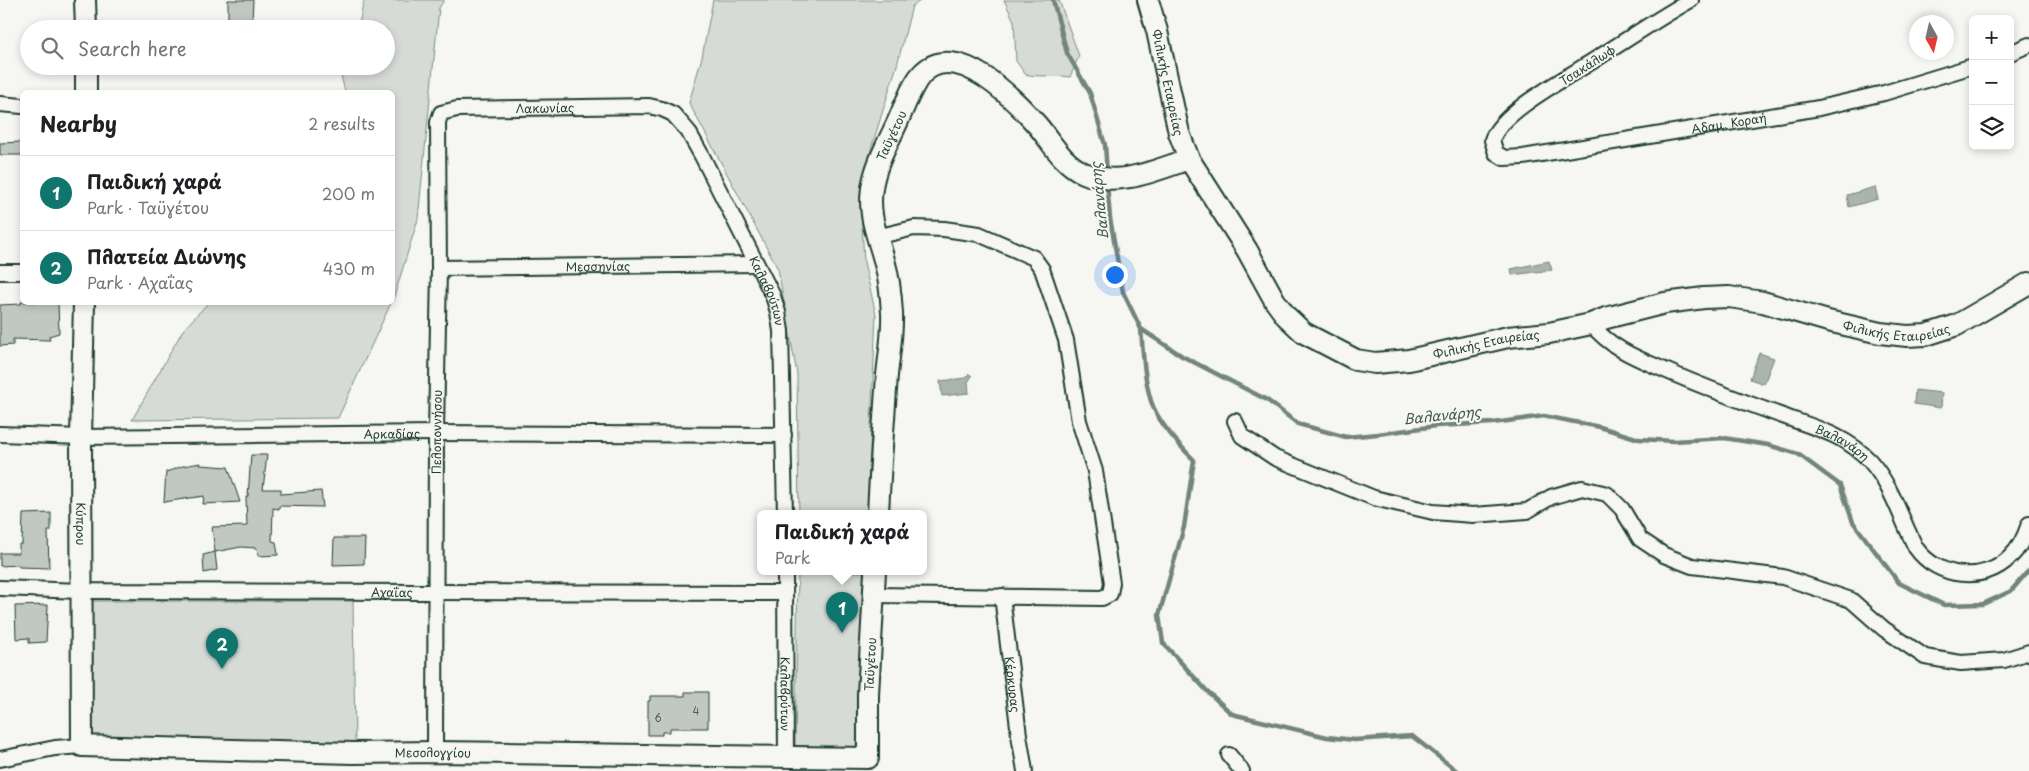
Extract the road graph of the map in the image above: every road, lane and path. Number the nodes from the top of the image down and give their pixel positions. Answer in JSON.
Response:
{"nodes":[{"id":1,"x":85,"y":0,"type":"edge"},
{"id":2,"x":1148,"y":0,"type":"edge"},
{"id":3,"x":1691,"y":0,"type":"edge"},
{"id":4,"x":86,"y":20,"type":"edge"},
{"id":5,"x":2029,"y":45,"type":"edge"},
{"id":6,"x":2014,"y":51,"type":"edge"},
{"id":7,"x":1969,"y":67,"type":"edge"},
{"id":8,"x":86,"y":75,"type":"edge"},
{"id":9,"x":86,"y":90,"type":"edge"},
{"id":10,"x":0,"y":104,"type":"edge"},
{"id":11,"x":20,"y":106,"type":"edge"},
{"id":12,"x":649,"y":106,"type":"joint"},
{"id":13,"x":441,"y":113,"type":"joint"},
{"id":14,"x":1492,"y":140,"type":"joint"},
{"id":15,"x":1189,"y":160,"type":"junction"},
{"id":16,"x":876,"y":237,"type":"junction"},
{"id":17,"x":756,"y":264,"type":"junction"},
{"id":18,"x":439,"y":268,"type":"junction"},
{"id":19,"x":0,"y":272,"type":"edge"},
{"id":20,"x":20,"y":272,"type":"edge"},
{"id":21,"x":2029,"y":283,"type":"edge"},
{"id":22,"x":84,"y":305,"type":"edge"},
{"id":23,"x":1591,"y":324,"type":"junction"},
{"id":24,"x":1235,"y":421,"type":"dead end"},
{"id":25,"x":436,"y":433,"type":"junction"},
{"id":26,"x":0,"y":434,"type":"edge"},
{"id":27,"x":784,"y":435,"type":"junction"},
{"id":28,"x":81,"y":437,"type":"junction"},
{"id":29,"x":785,"y":510,"type":"edge"},
{"id":30,"x":878,"y":510,"type":"edge"},
{"id":31,"x":2029,"y":524,"type":"edge"},
{"id":32,"x":785,"y":575,"type":"edge"},
{"id":33,"x":875,"y":575,"type":"edge"},
{"id":34,"x":0,"y":588,"type":"edge"},
{"id":35,"x":81,"y":591,"type":"junction"},
{"id":36,"x":436,"y":593,"type":"junction"},
{"id":37,"x":785,"y":593,"type":"junction"},
{"id":38,"x":874,"y":595,"type":"junction"},
{"id":39,"x":1002,"y":596,"type":"junction"},
{"id":40,"x":2029,"y":652,"type":"edge"},
{"id":41,"x":82,"y":746,"type":"junction"},
{"id":42,"x":435,"y":752,"type":"junction"},
{"id":43,"x":1229,"y":755,"type":"dead end"},
{"id":44,"x":786,"y":758,"type":"junction"},
{"id":45,"x":0,"y":759,"type":"edge"},
{"id":46,"x":869,"y":765,"type":"edge"},
{"id":47,"x":1026,"y":771,"type":"edge"},
{"id":48,"x":1242,"y":771,"type":"edge"}],
"edges":[{"from":1,"to":4,"type":"street"},
{"from":2,"to":15,"type":"street","name":"Φιλικής Εταιρείας"},
{"from":3,"to":14,"type":"street","name":"Τσακάλωφ"},
{"from":5,"to":6,"type":"street"},
{"from":7,"to":14,"type":"street","name":"Αδαμ. Κοραή"},
{"from":8,"to":9,"type":"street"},
{"from":10,"to":11,"type":"street"},
{"from":12,"to":13,"type":"street","name":"Λακωνίας"},
{"from":12,"to":17,"type":"street","name":"Καλαβρύτων"},
{"from":13,"to":18,"type":"street","name":"Πελοποννήσου"},
{"from":15,"to":16,"type":"street","name":"Ταϋγέτου"},
{"from":15,"to":23,"type":"street","name":"Φιλικής Εταιρείας"},
{"from":16,"to":30,"type":"street","name":"Ταϋγέτου"},
{"from":16,"to":39,"type":"street"},
{"from":17,"to":18,"type":"street","name":"Μεσσηνίας"},
{"from":17,"to":27,"type":"street","name":"Καλαβρύτων"},
{"from":18,"to":25,"type":"street","name":"Πελοποννήσου"},
{"from":19,"to":20,"type":"street"},
{"from":21,"to":23,"type":"street","name":"Φιλικής Εταιρείας"},
{"from":22,"to":28,"type":"street","name":"Κύπρου"},
{"from":23,"to":31,"type":"street","name":"Βαλανάρη"},
{"from":24,"to":40,"type":"street"},
{"from":25,"to":27,"type":"street","name":"Αρκαδίας"},
{"from":25,"to":28,"type":"street","name":"Αρκαδίας"},
{"from":25,"to":36,"type":"street","name":"Πελοποννήσου"},
{"from":26,"to":28,"type":"street","name":"Αρκαδίας"},
{"from":27,"to":29,"type":"street","name":"Καλαβρύτων"},
{"from":28,"to":35,"type":"street","name":"Κύπρου"},
{"from":32,"to":37,"type":"street","name":"Καλαβρύτων"},
{"from":33,"to":38,"type":"street","name":"Ταϋγέτου"},
{"from":34,"to":35,"type":"street","name":"Αχαΐας"},
{"from":35,"to":36,"type":"street","name":"Αχαΐας"},
{"from":35,"to":41,"type":"street","name":"Κύπρου"},
{"from":36,"to":37,"type":"street","name":"Αχαΐας"},
{"from":36,"to":42,"type":"street","name":"Πελοποννήσου"},
{"from":37,"to":44,"type":"street","name":"Καλαβρύτων"},
{"from":38,"to":39,"type":"street"},
{"from":38,"to":46,"type":"street","name":"Ταϋγέτου"},
{"from":39,"to":47,"type":"street","name":"Κέρκυρας"},
{"from":41,"to":42,"type":"street","name":"Μεσολογγίου"},
{"from":41,"to":45,"type":"street","name":"Μεσολογγίου"},
{"from":42,"to":44,"type":"street","name":"Μεσολογγίου"},
{"from":43,"to":48,"type":"street"},
{"from":44,"to":46,"type":"street","name":"Μεσολογγίου"}]}
